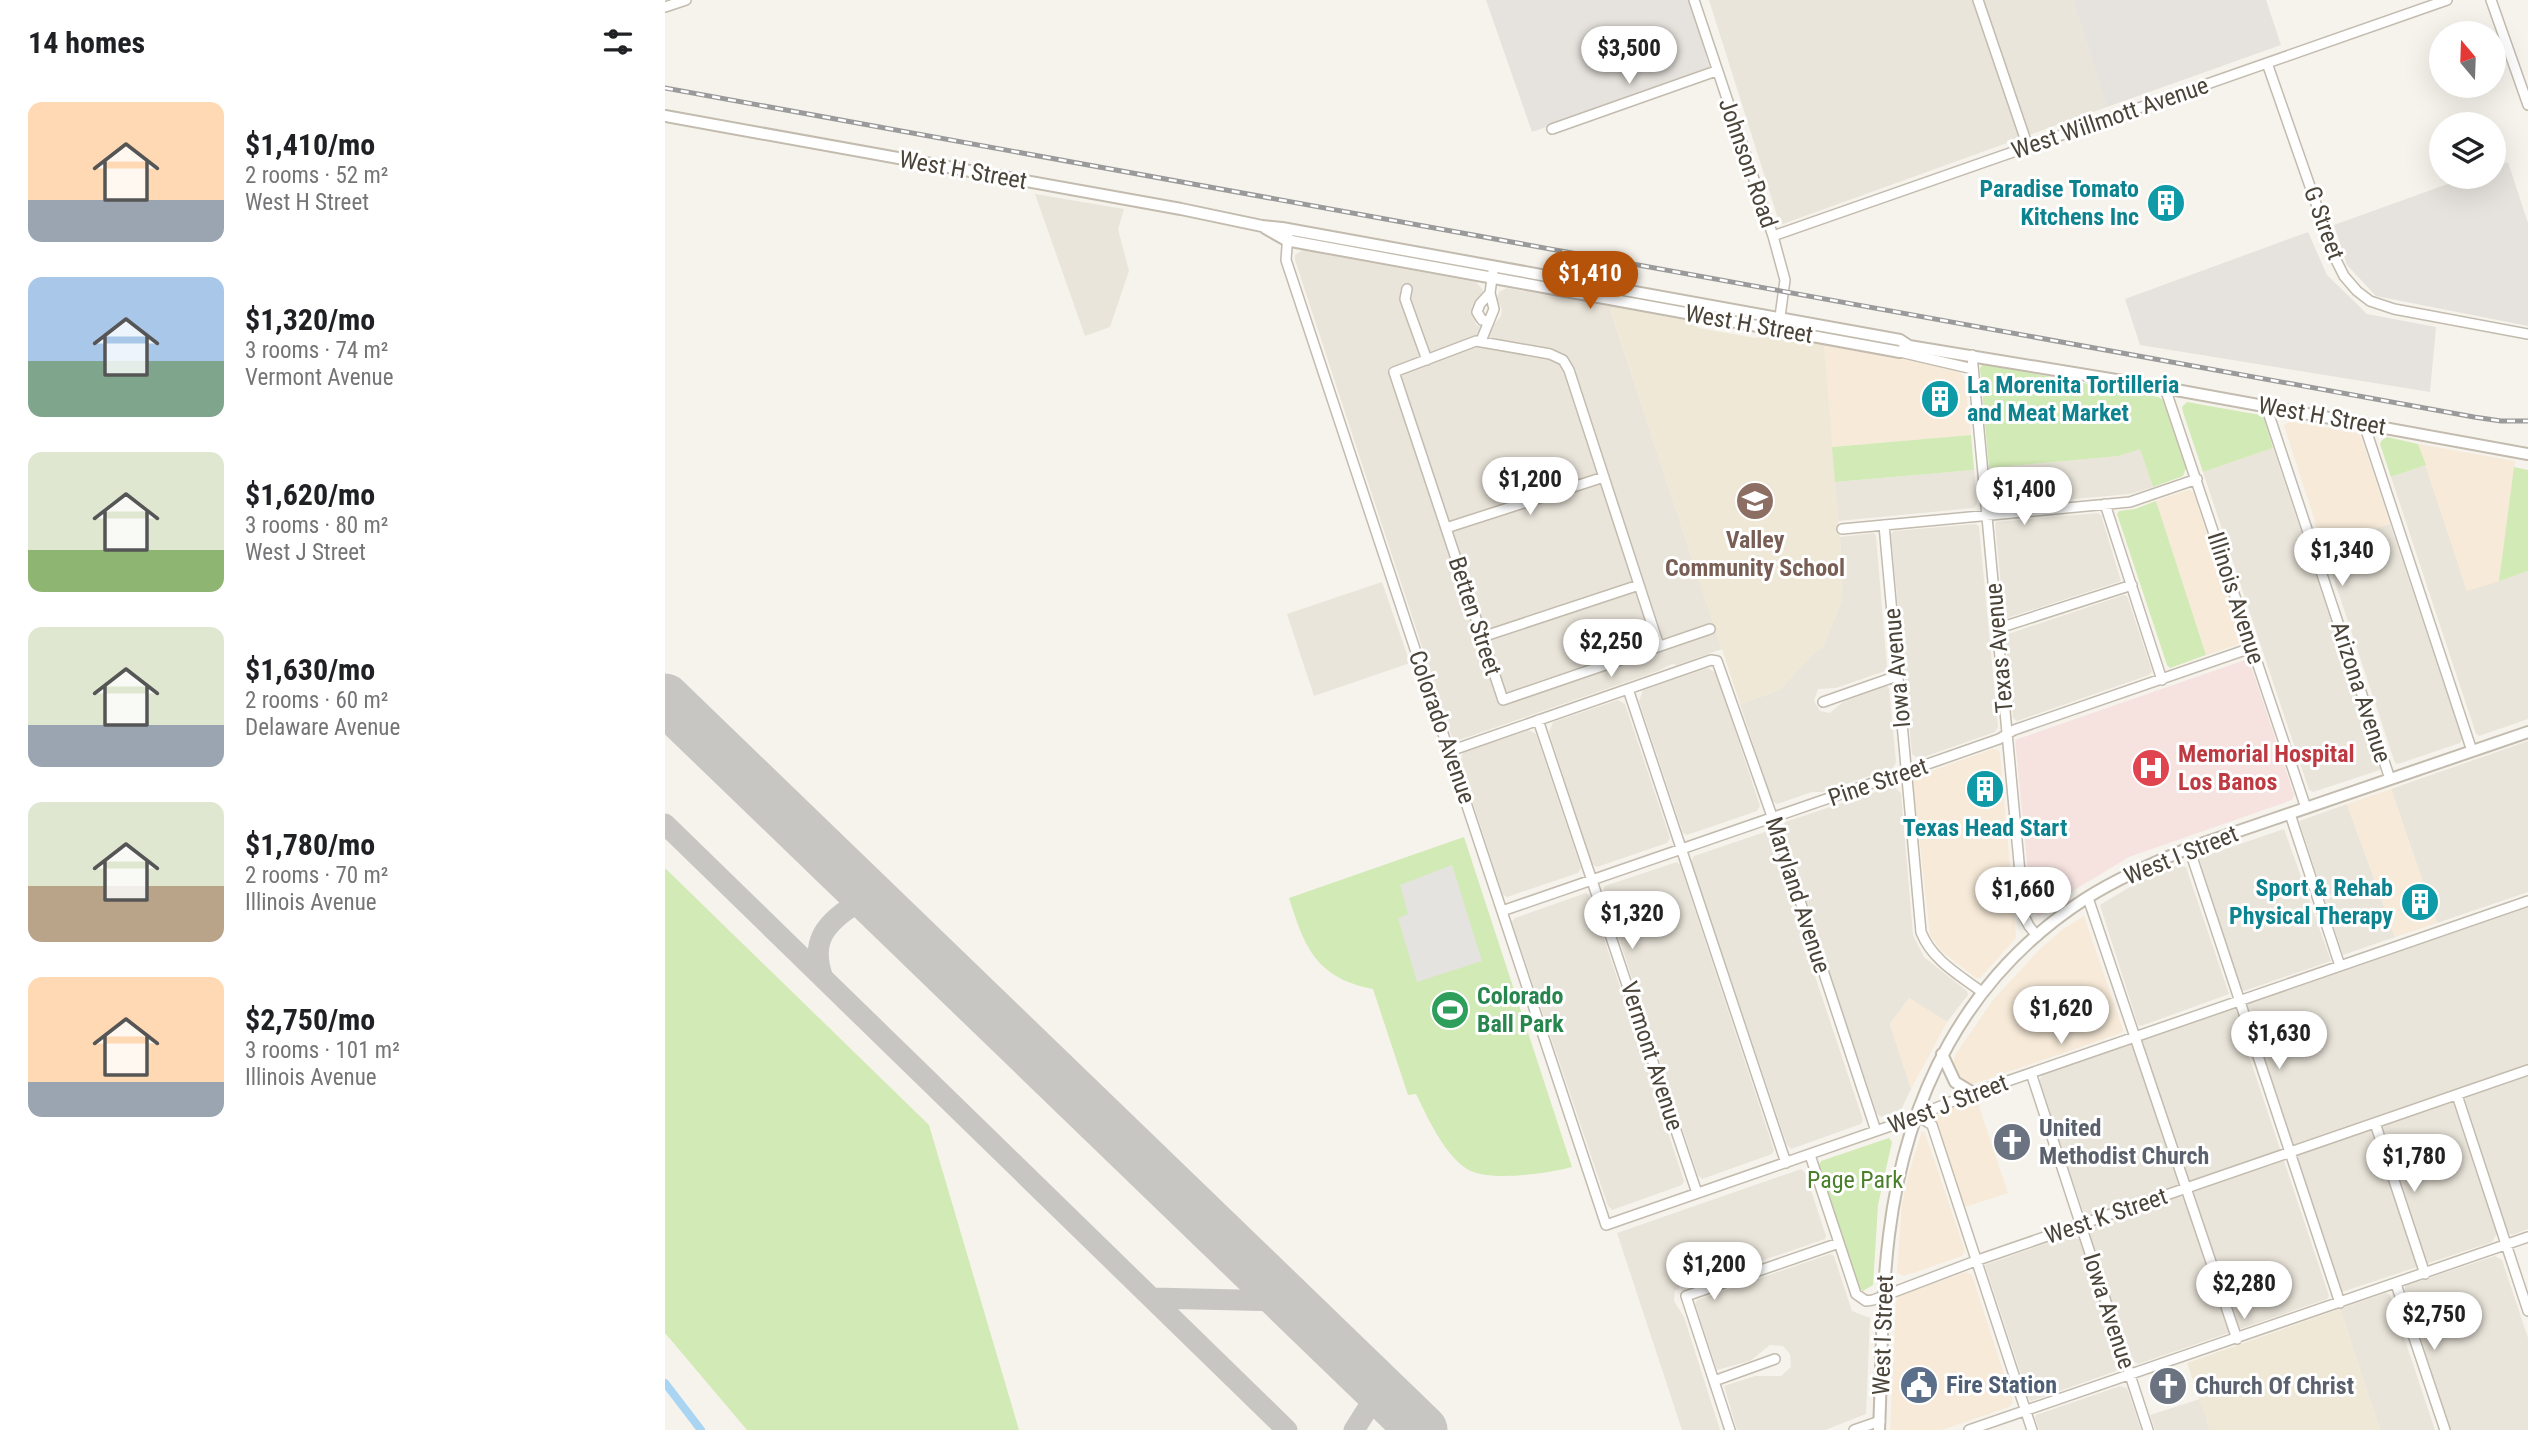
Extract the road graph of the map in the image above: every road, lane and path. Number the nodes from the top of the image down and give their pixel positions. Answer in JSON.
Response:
{"nodes":[{"id":1,"x":686,"y":0,"type":"edge"},
{"id":2,"x":1694,"y":0,"type":"edge"},
{"id":3,"x":1978,"y":0,"type":"edge"},
{"id":4,"x":2447,"y":0,"type":"edge"},
{"id":5,"x":2491,"y":0,"type":"edge"},
{"id":6,"x":2426,"y":4,"type":"edge"},
{"id":7,"x":665,"y":7,"type":"edge"},
{"id":8,"x":2267,"y":63,"type":"junction"},
{"id":9,"x":1716,"y":71,"type":"junction"},
{"id":10,"x":2528,"y":106,"type":"edge"},
{"id":11,"x":665,"y":116,"type":"edge"},
{"id":12,"x":1552,"y":129,"type":"dead end"},
{"id":13,"x":2028,"y":146,"type":"junction"},
{"id":14,"x":1288,"y":234,"type":"junction"},
{"id":15,"x":1773,"y":236,"type":"junction"},
{"id":16,"x":1493,"y":271,"type":"junction"},
{"id":17,"x":1407,"y":289,"type":"dead end"},
{"id":18,"x":1490,"y":293,"type":"junction"},
{"id":19,"x":1485,"y":320,"type":"junction"},
{"id":20,"x":1779,"y":323,"type":"junction"},
{"id":21,"x":2528,"y":334,"type":"edge"},
{"id":22,"x":1482,"y":338,"type":"junction"},
{"id":23,"x":1904,"y":349,"type":"junction"},
{"id":24,"x":1972,"y":355,"type":"junction"},
{"id":25,"x":1427,"y":360,"type":"junction"},
{"id":26,"x":1973,"y":369,"type":"junction"},
{"id":27,"x":2165,"y":388,"type":"junction"},
{"id":28,"x":2266,"y":406,"type":"junction"},
{"id":29,"x":2364,"y":424,"type":"junction"},
{"id":30,"x":2528,"y":454,"type":"edge"},
{"id":31,"x":1604,"y":477,"type":"junction"},
{"id":32,"x":2197,"y":479,"type":"junction"},
{"id":33,"x":2105,"y":504,"type":"junction"},
{"id":34,"x":1986,"y":516,"type":"junction"},
{"id":35,"x":1884,"y":525,"type":"junction"},
{"id":36,"x":1446,"y":528,"type":"junction"},
{"id":37,"x":1842,"y":529,"type":"dead end"},
{"id":38,"x":1639,"y":585,"type":"junction"},
{"id":39,"x":2131,"y":585,"type":"junction"},
{"id":40,"x":1710,"y":629,"type":"dead end"},
{"id":41,"x":1996,"y":629,"type":"junction"},
{"id":42,"x":1482,"y":637,"type":"junction"},
{"id":43,"x":1660,"y":646,"type":"junction"},
{"id":44,"x":2252,"y":648,"type":"junction"},
{"id":45,"x":1897,"y":676,"type":"junction"},
{"id":46,"x":2162,"y":680,"type":"junction"},
{"id":47,"x":1628,"y":689,"type":"junction"},
{"id":48,"x":1823,"y":702,"type":"dead end"},
{"id":49,"x":1538,"y":720,"type":"junction"},
{"id":50,"x":2528,"y":732,"type":"edge"},
{"id":51,"x":2007,"y":734,"type":"junction"},
{"id":52,"x":1450,"y":751,"type":"junction"},
{"id":53,"x":2472,"y":751,"type":"junction"},
{"id":54,"x":1906,"y":771,"type":"junction"},
{"id":55,"x":2390,"y":779,"type":"junction"},
{"id":56,"x":2305,"y":808,"type":"junction"},
{"id":57,"x":2290,"y":814,"type":"junction"},
{"id":58,"x":1773,"y":819,"type":"junction"},
{"id":59,"x":2189,"y":848,"type":"junction"},
{"id":60,"x":1683,"y":850,"type":"junction"},
{"id":61,"x":1593,"y":881,"type":"junction"},
{"id":62,"x":2088,"y":898,"type":"junction"},
{"id":63,"x":2528,"y":901,"type":"edge"},
{"id":64,"x":1502,"y":911,"type":"junction"},
{"id":65,"x":2037,"y":936,"type":"junction"},
{"id":66,"x":2340,"y":966,"type":"junction"},
{"id":67,"x":1982,"y":992,"type":"junction"},
{"id":68,"x":2240,"y":1000,"type":"junction"},
{"id":69,"x":2135,"y":1037,"type":"junction"},
{"id":70,"x":1942,"y":1054,"type":"junction"},
{"id":71,"x":2528,"y":1070,"type":"edge"},
{"id":72,"x":2031,"y":1073,"type":"junction"},
{"id":73,"x":1973,"y":1093,"type":"junction"},
{"id":74,"x":2457,"y":1095,"type":"junction"},
{"id":75,"x":1916,"y":1115,"type":"junction"},
{"id":76,"x":2375,"y":1123,"type":"junction"},
{"id":77,"x":1876,"y":1131,"type":"junction"},
{"id":78,"x":2290,"y":1152,"type":"junction"},
{"id":79,"x":1810,"y":1154,"type":"junction"},
{"id":80,"x":1786,"y":1163,"type":"junction"},
{"id":81,"x":2185,"y":1188,"type":"junction"},
{"id":82,"x":1697,"y":1194,"type":"junction"},
{"id":83,"x":2081,"y":1224,"type":"junction"},
{"id":84,"x":1606,"y":1225,"type":"joint"},
{"id":85,"x":2528,"y":1237,"type":"edge"},
{"id":86,"x":1839,"y":1243,"type":"junction"},
{"id":87,"x":2505,"y":1245,"type":"junction"},
{"id":88,"x":1978,"y":1260,"type":"junction"},
{"id":89,"x":2425,"y":1274,"type":"junction"},
{"id":90,"x":2396,"y":1283,"type":"junction"},
{"id":91,"x":1884,"y":1295,"type":"junction"},
{"id":92,"x":2340,"y":1303,"type":"junction"},
{"id":93,"x":2528,"y":1311,"type":"edge"},
{"id":94,"x":2237,"y":1339,"type":"junction"},
{"id":95,"x":1775,"y":1359,"type":"dead end"},
{"id":96,"x":2129,"y":1374,"type":"junction"},
{"id":97,"x":1714,"y":1381,"type":"junction"},
{"id":98,"x":2025,"y":1410,"type":"junction"},
{"id":99,"x":1879,"y":1426,"type":"edge"},
{"id":100,"x":1730,"y":1430,"type":"edge"},
{"id":101,"x":1854,"y":1430,"type":"edge"},
{"id":102,"x":1969,"y":1430,"type":"edge"},
{"id":103,"x":2032,"y":1430,"type":"edge"},
{"id":104,"x":2148,"y":1430,"type":"edge"},
{"id":105,"x":2445,"y":1430,"type":"edge"}],
"edges":[{"from":1,"to":7,"type":"street"},
{"from":2,"to":9,"type":"street","name":"Johnson Road"},
{"from":3,"to":13,"type":"street"},
{"from":4,"to":6,"type":"street","name":"West Willmott Avenue"},
{"from":5,"to":10,"type":"street"},
{"from":6,"to":8,"type":"street","name":"West Willmott Avenue"},
{"from":8,"to":13,"type":"street","name":"West Willmott Avenue"},
{"from":8,"to":21,"type":"street","name":"G Street"},
{"from":9,"to":12,"type":"street"},
{"from":9,"to":15,"type":"street","name":"Johnson Road"},
{"from":11,"to":14,"type":"street","name":"West H Street"},
{"from":13,"to":15,"type":"street","name":"West Willmott Avenue"},
{"from":14,"to":16,"type":"street","name":"West H Street"},
{"from":14,"to":52,"type":"street","name":"Colorado Avenue"},
{"from":15,"to":20,"type":"street","name":"Johnson Road"},
{"from":16,"to":18,"type":"street"},
{"from":16,"to":20,"type":"street","name":"West H Street"},
{"from":17,"to":25,"type":"street"},
{"from":18,"to":19,"type":"street"},
{"from":18,"to":19,"type":"street"},
{"from":19,"to":22,"type":"street"},
{"from":20,"to":23,"type":"street","name":"West H Street"},
{"from":22,"to":25,"type":"street"},
{"from":22,"to":31,"type":"street"},
{"from":23,"to":24,"type":"street","name":"West H Street"},
{"from":23,"to":26,"type":"street"},
{"from":24,"to":26,"type":"street","name":"Texas Avenue"},
{"from":24,"to":27,"type":"street","name":"West H Street"},
{"from":25,"to":36,"type":"street","name":"Betten Street"},
{"from":26,"to":34,"type":"street","name":"Texas Avenue"},
{"from":27,"to":28,"type":"street","name":"West H Street"},
{"from":27,"to":32,"type":"street","name":"Illinois Avenue"},
{"from":28,"to":29,"type":"street","name":"West H Street"},
{"from":28,"to":55,"type":"street","name":"Arizona Avenue"},
{"from":29,"to":30,"type":"street","name":"West H Street"},
{"from":29,"to":53,"type":"street"},
{"from":31,"to":36,"type":"street"},
{"from":31,"to":38,"type":"street"},
{"from":32,"to":33,"type":"street"},
{"from":32,"to":44,"type":"street","name":"Illinois Avenue"},
{"from":33,"to":34,"type":"street"},
{"from":33,"to":39,"type":"street"},
{"from":34,"to":35,"type":"street"},
{"from":34,"to":41,"type":"street","name":"Texas Avenue"},
{"from":35,"to":37,"type":"street"},
{"from":35,"to":45,"type":"street","name":"Iowa Avenue"},
{"from":36,"to":42,"type":"street","name":"Betten Street"},
{"from":38,"to":42,"type":"street"},
{"from":38,"to":43,"type":"street"},
{"from":39,"to":41,"type":"street"},
{"from":39,"to":46,"type":"street"},
{"from":40,"to":43,"type":"street"},
{"from":41,"to":51,"type":"street","name":"Texas Avenue"},
{"from":42,"to":43,"type":"street","name":"Betten Street"},
{"from":44,"to":46,"type":"street","name":"Pine Street"},
{"from":44,"to":56,"type":"street","name":"Illinois Avenue"},
{"from":45,"to":48,"type":"street"},
{"from":45,"to":54,"type":"street","name":"Iowa Avenue"},
{"from":46,"to":51,"type":"street","name":"Pine Street"},
{"from":47,"to":49,"type":"street"},
{"from":47,"to":58,"type":"street","name":"Maryland Avenue"},
{"from":47,"to":60,"type":"street"},
{"from":49,"to":52,"type":"street"},
{"from":49,"to":61,"type":"street","name":"Vermont Avenue"},
{"from":50,"to":53,"type":"street","name":"West I Street"},
{"from":51,"to":54,"type":"street","name":"Pine Street"},
{"from":51,"to":65,"type":"street","name":"Texas Avenue"},
{"from":52,"to":64,"type":"street","name":"Colorado Avenue"},
{"from":53,"to":55,"type":"street","name":"West I Street"},
{"from":54,"to":58,"type":"street","name":"Pine Street"},
{"from":54,"to":67,"type":"street","name":"Iowa Avenue"},
{"from":55,"to":56,"type":"street","name":"West I Street"},
{"from":56,"to":57,"type":"street","name":"West I Street"},
{"from":57,"to":59,"type":"street","name":"West I Street"},
{"from":57,"to":66,"type":"street"},
{"from":58,"to":60,"type":"street","name":"Pine Street"},
{"from":58,"to":77,"type":"street","name":"Maryland Avenue"},
{"from":59,"to":62,"type":"street","name":"West I Street"},
{"from":59,"to":68,"type":"street"},
{"from":60,"to":61,"type":"street","name":"Pine Street"},
{"from":60,"to":80,"type":"street"},
{"from":61,"to":64,"type":"street","name":"Pine Street"},
{"from":61,"to":82,"type":"street","name":"Vermont Avenue"},
{"from":62,"to":65,"type":"street","name":"West I Street"},
{"from":62,"to":69,"type":"street"},
{"from":63,"to":66,"type":"street","name":"West J Street"},
{"from":64,"to":84,"type":"street","name":"Colorado Avenue"},
{"from":65,"to":67,"type":"street","name":"West I Street"},
{"from":66,"to":68,"type":"street","name":"West J Street"},
{"from":67,"to":70,"type":"street","name":"West I Street"},
{"from":68,"to":69,"type":"street","name":"West J Street"},
{"from":68,"to":78,"type":"street"},
{"from":69,"to":72,"type":"street","name":"West J Street"},
{"from":69,"to":81,"type":"street"},
{"from":70,"to":73,"type":"street"},
{"from":70,"to":75,"type":"street","name":"West I Street"},
{"from":71,"to":74,"type":"street","name":"West K Street"},
{"from":72,"to":73,"type":"street","name":"West J Street"},
{"from":72,"to":83,"type":"street","name":"Iowa Avenue"},
{"from":73,"to":75,"type":"street","name":"West J Street"},
{"from":74,"to":76,"type":"street","name":"West K Street"},
{"from":74,"to":87,"type":"street"},
{"from":75,"to":77,"type":"street","name":"West J Street"},
{"from":75,"to":88,"type":"street"},
{"from":75,"to":91,"type":"street","name":"West I Street"},
{"from":76,"to":78,"type":"street","name":"West K Street"},
{"from":76,"to":89,"type":"street"},
{"from":77,"to":79,"type":"street","name":"West J Street"},
{"from":78,"to":81,"type":"street","name":"West K Street"},
{"from":78,"to":92,"type":"street"},
{"from":79,"to":80,"type":"street","name":"West J Street"},
{"from":79,"to":86,"type":"street"},
{"from":80,"to":82,"type":"street","name":"West J Street"},
{"from":81,"to":83,"type":"street","name":"West K Street"},
{"from":81,"to":94,"type":"street"},
{"from":82,"to":84,"type":"street","name":"West J Street"},
{"from":83,"to":88,"type":"street","name":"West K Street"},
{"from":83,"to":96,"type":"street","name":"Iowa Avenue"},
{"from":85,"to":87,"type":"street"},
{"from":86,"to":91,"type":"street"},
{"from":86,"to":97,"type":"street"},
{"from":87,"to":89,"type":"street"},
{"from":87,"to":93,"type":"street"},
{"from":88,"to":91,"type":"street","name":"West K Street"},
{"from":88,"to":98,"type":"street"},
{"from":89,"to":90,"type":"street"},
{"from":90,"to":92,"type":"street"},
{"from":90,"to":105,"type":"street"},
{"from":91,"to":99,"type":"street","name":"West I Street"},
{"from":92,"to":94,"type":"street"},
{"from":94,"to":96,"type":"street"},
{"from":95,"to":97,"type":"street"},
{"from":96,"to":98,"type":"street"},
{"from":96,"to":104,"type":"street","name":"Iowa Avenue"},
{"from":97,"to":100,"type":"street"},
{"from":98,"to":102,"type":"street"},
{"from":98,"to":103,"type":"street"},
{"from":99,"to":101,"type":"street"}]}
